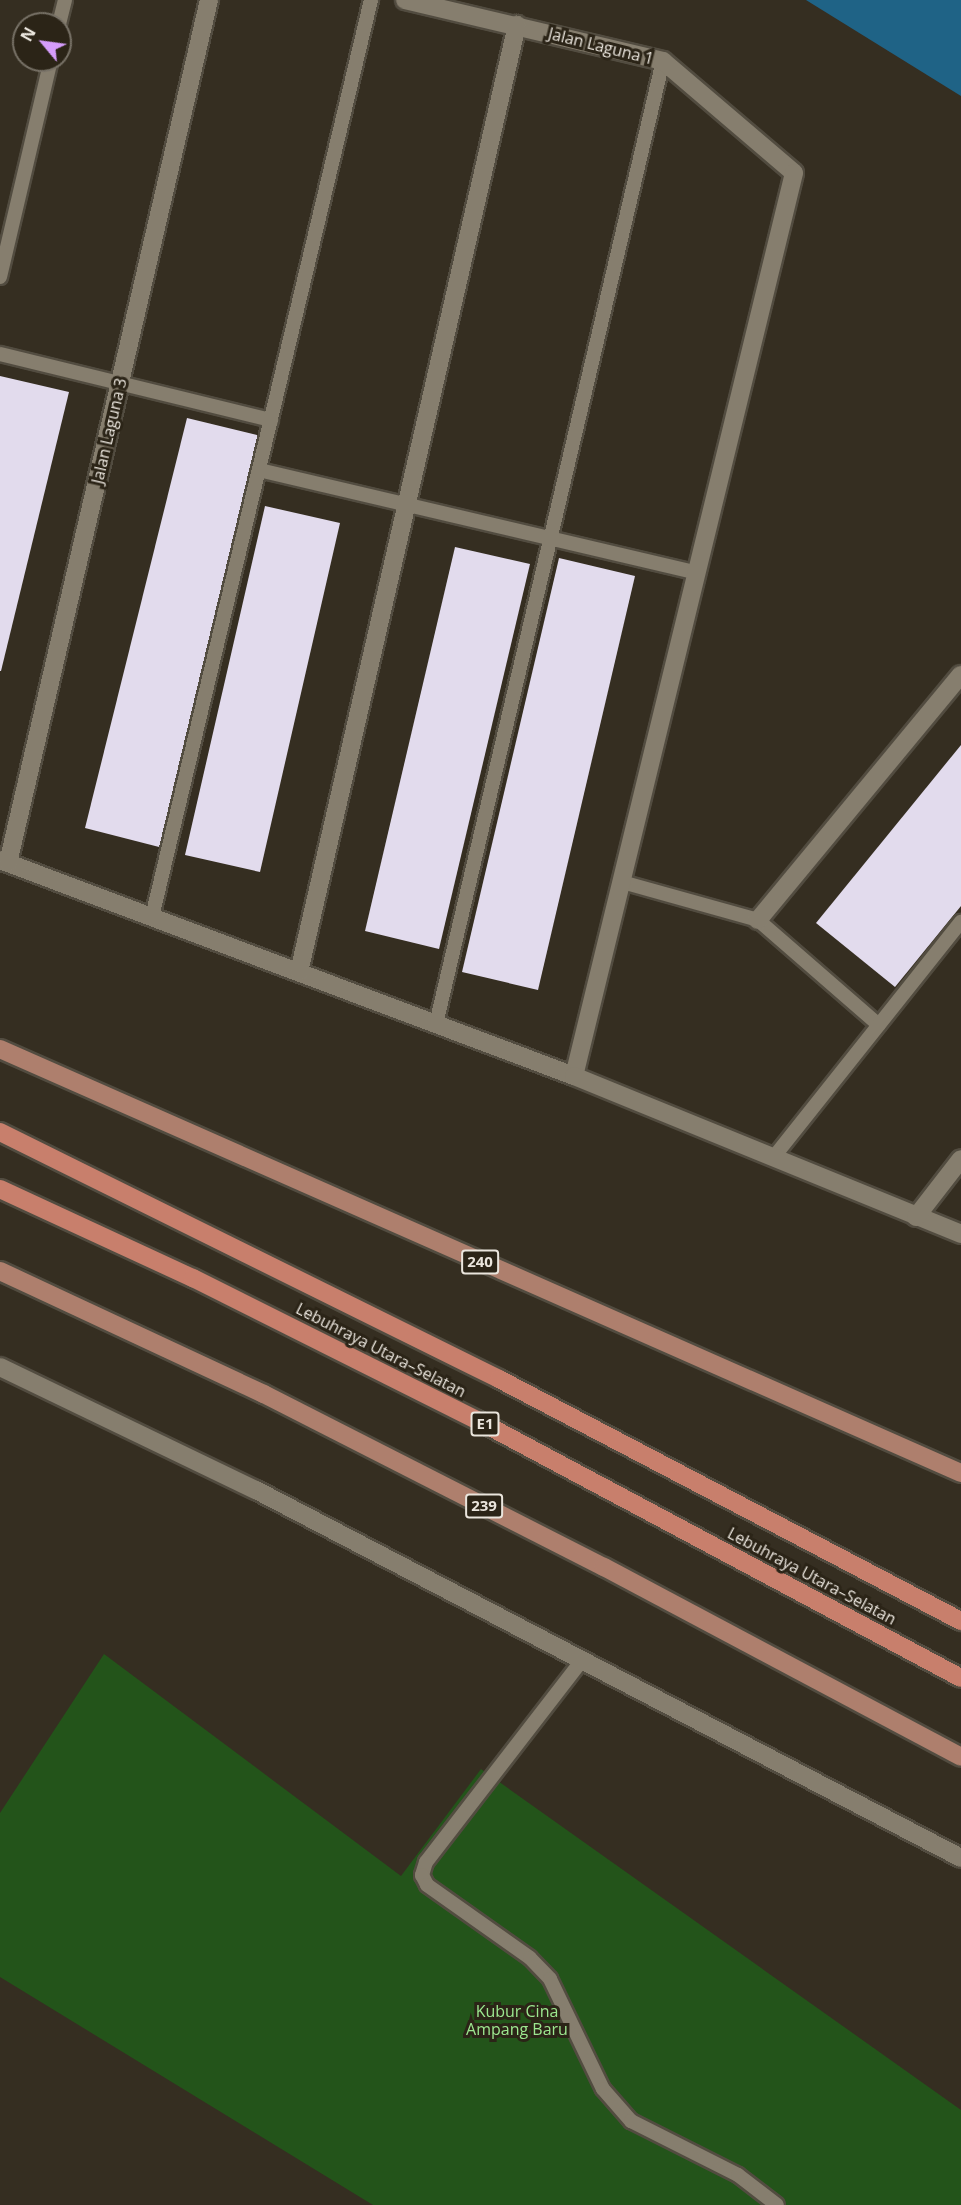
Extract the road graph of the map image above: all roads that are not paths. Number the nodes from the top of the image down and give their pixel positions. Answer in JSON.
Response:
{"nodes":[{"id":1,"x":209,"y":0,"type":"edge"},
{"id":2,"x":370,"y":0,"type":"edge"},
{"id":3,"x":405,"y":0,"type":"edge"},
{"id":4,"x":517,"y":25,"type":"junction"},
{"id":5,"x":663,"y":61,"type":"junction"},
{"id":6,"x":48,"y":72,"type":"edge"},
{"id":7,"x":0,"y":277,"type":"edge"},
{"id":8,"x":0,"y":354,"type":"edge"},
{"id":9,"x":121,"y":381,"type":"junction"},
{"id":10,"x":271,"y":420,"type":"junction"},
{"id":11,"x":259,"y":470,"type":"junction"},
{"id":12,"x":407,"y":504,"type":"junction"},
{"id":13,"x":550,"y":538,"type":"junction"},
{"id":14,"x":698,"y":573,"type":"junction"},
{"id":15,"x":961,"y":675,"type":"edge"},
{"id":16,"x":4,"y":861,"type":"edge"},
{"id":17,"x":622,"y":882,"type":"junction"},
{"id":18,"x":152,"y":917,"type":"junction"},
{"id":19,"x":758,"y":920,"type":"junction"},
{"id":20,"x":961,"y":922,"type":"edge"},
{"id":21,"x":299,"y":972,"type":"junction"},
{"id":22,"x":436,"y":1024,"type":"junction"},
{"id":23,"x":879,"y":1025,"type":"junction"},
{"id":24,"x":0,"y":1049,"type":"edge"},
{"id":25,"x":574,"y":1076,"type":"junction"},
{"id":26,"x":0,"y":1132,"type":"edge"},
{"id":27,"x":773,"y":1158,"type":"junction"},
{"id":28,"x":961,"y":1159,"type":"edge"},
{"id":29,"x":0,"y":1189,"type":"edge"},
{"id":30,"x":916,"y":1217,"type":"junction"},
{"id":31,"x":961,"y":1234,"type":"edge"},
{"id":32,"x":0,"y":1271,"type":"edge"},
{"id":33,"x":0,"y":1366,"type":"edge"},
{"id":34,"x":961,"y":1473,"type":"edge"},
{"id":35,"x":961,"y":1621,"type":"edge"},
{"id":36,"x":583,"y":1659,"type":"junction"},
{"id":37,"x":961,"y":1678,"type":"edge"},
{"id":38,"x":961,"y":1757,"type":"edge"},
{"id":39,"x":961,"y":1858,"type":"edge"},
{"id":40,"x":777,"y":2205,"type":"edge"}],
"edges":[{"from":1,"to":9,"type":"street","name":"Jalan Laguna 3"},
{"from":2,"to":10,"type":"lane"},
{"from":3,"to":4,"type":"street","name":"Jalan Laguna 1"},
{"from":4,"to":5,"type":"street","name":"Jalan Laguna 1"},
{"from":4,"to":12,"type":"street"},
{"from":5,"to":13,"type":"lane"},
{"from":5,"to":14,"type":"street","name":"Jalan Laguna 1"},
{"from":6,"to":7,"type":"lane"},
{"from":8,"to":9,"type":"lane"},
{"from":9,"to":10,"type":"lane"},
{"from":9,"to":16,"type":"street","name":"Jalan Laguna 3"},
{"from":10,"to":11,"type":"lane"},
{"from":11,"to":12,"type":"lane"},
{"from":11,"to":18,"type":"lane"},
{"from":12,"to":13,"type":"lane"},
{"from":12,"to":21,"type":"street"},
{"from":13,"to":14,"type":"lane"},
{"from":13,"to":22,"type":"lane"},
{"from":14,"to":17,"type":"street"},
{"from":15,"to":19,"type":"street"},
{"from":16,"to":18,"type":"street"},
{"from":17,"to":19,"type":"lane"},
{"from":17,"to":25,"type":"street"},
{"from":18,"to":21,"type":"street"},
{"from":19,"to":23,"type":"lane"},
{"from":20,"to":23,"type":"lane"},
{"from":21,"to":22,"type":"street"},
{"from":22,"to":25,"type":"street"},
{"from":23,"to":27,"type":"lane"},
{"from":24,"to":34,"type":"main road","number":"240"},
{"from":25,"to":27,"type":"street"},
{"from":26,"to":35,"type":"highway","name":"Lebuhraya Utara–Selatan"},
{"from":27,"to":30,"type":"street"},
{"from":28,"to":30,"type":"street"},
{"from":29,"to":37,"type":"highway","name":"Lebuhraya Utara–Selatan","number":"E1"},
{"from":30,"to":31,"type":"street"},
{"from":32,"to":38,"type":"main road","number":"239"},
{"from":33,"to":36,"type":"street"},
{"from":36,"to":39,"type":"street"},
{"from":36,"to":40,"type":"lane"}]}
